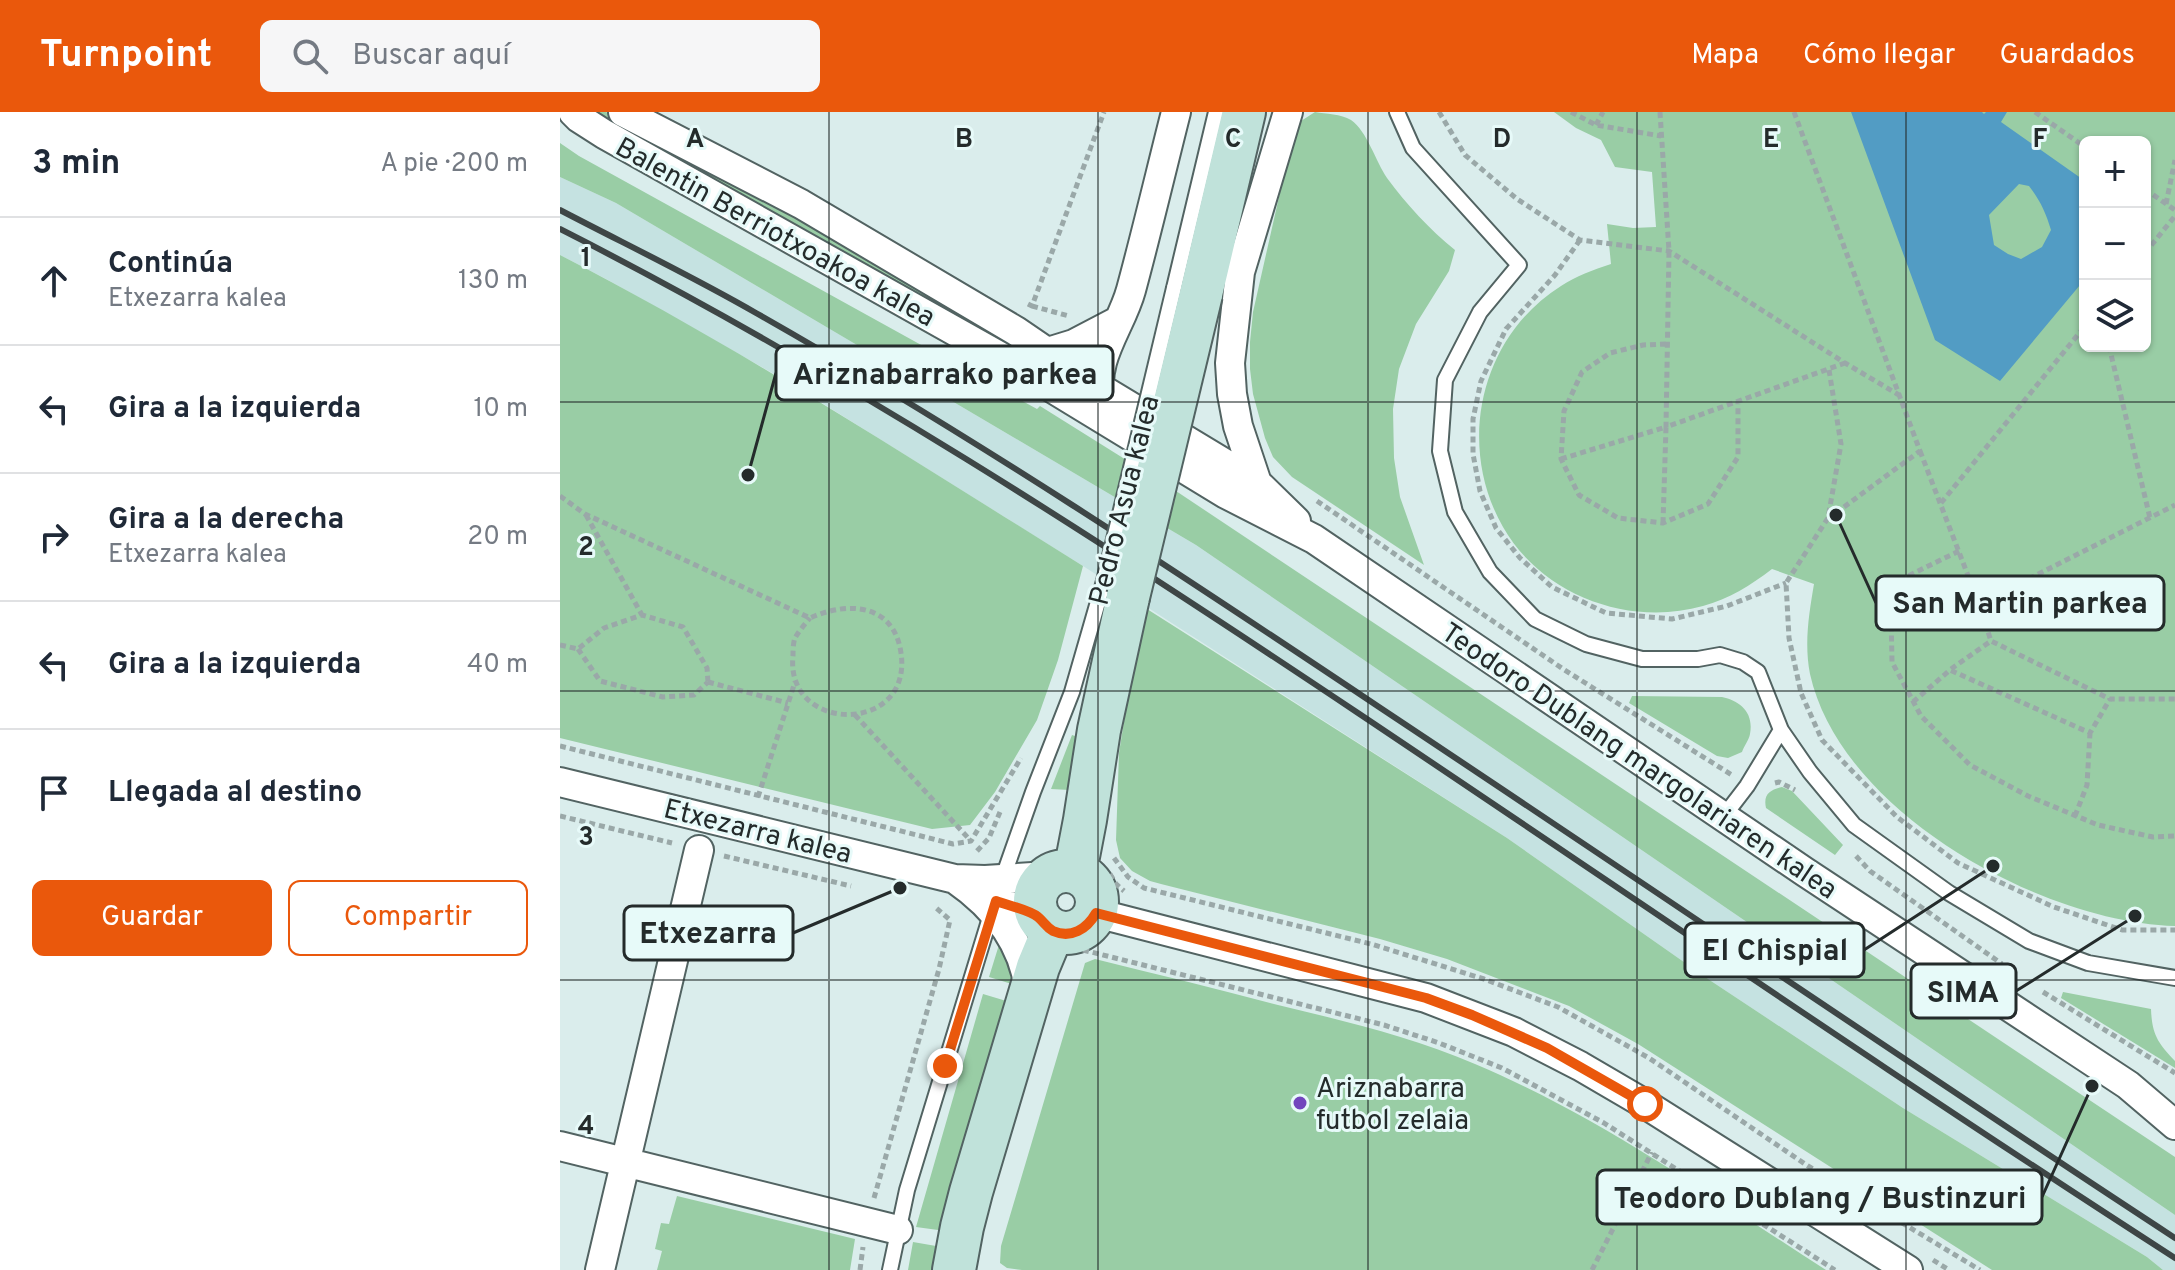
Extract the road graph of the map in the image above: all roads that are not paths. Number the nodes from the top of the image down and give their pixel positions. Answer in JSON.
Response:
{"nodes":[{"id":1,"x":573,"y":112,"type":"edge"},
{"id":2,"x":623,"y":112,"type":"edge"},
{"id":3,"x":1176,"y":112,"type":"edge"},
{"id":4,"x":1216,"y":112,"type":"edge"},
{"id":5,"x":1244,"y":112,"type":"edge"},
{"id":6,"x":1288,"y":112,"type":"edge"},
{"id":7,"x":1397,"y":112,"type":"edge"},
{"id":8,"x":1187,"y":291,"type":"junction"},
{"id":9,"x":1118,"y":321,"type":"junction"},
{"id":10,"x":1048,"y":352,"type":"junction"},
{"id":11,"x":1098,"y":387,"type":"junction"},
{"id":12,"x":1106,"y":420,"type":"junction"},
{"id":13,"x":1257,"y":483,"type":"junction"},
{"id":14,"x":1314,"y":539,"type":"junction"},
{"id":15,"x":1116,"y":589,"type":"junction"},
{"id":16,"x":1781,"y":730,"type":"junction"},
{"id":17,"x":560,"y":782,"type":"edge"},
{"id":18,"x":1724,"y":816,"type":"junction"},
{"id":19,"x":699,"y":850,"type":"road end"},
{"id":20,"x":1062,"y":874,"type":"junction"},
{"id":21,"x":984,"y":892,"type":"junction"},
{"id":22,"x":1067,"y":927,"type":"junction"},
{"id":23,"x":2175,"y":978,"type":"edge"},
{"id":24,"x":1030,"y":994,"type":"junction"},
{"id":25,"x":2128,"y":1085,"type":"junction"},
{"id":26,"x":2175,"y":1103,"type":"edge"},
{"id":27,"x":2175,"y":1125,"type":"edge"},
{"id":28,"x":560,"y":1146,"type":"edge"},
{"id":29,"x":625,"y":1162,"type":"junction"},
{"id":30,"x":898,"y":1230,"type":"junction"},
{"id":31,"x":600,"y":1270,"type":"edge"},
{"id":32,"x":890,"y":1270,"type":"edge"},
{"id":33,"x":954,"y":1270,"type":"edge"},
{"id":34,"x":1908,"y":1270,"type":"edge"}],
"edges":[{"from":1,"to":12,"type":"street","name":"Balentin Berriotxoakoa kalea"},
{"from":2,"to":10,"type":"street","name":"Balentin Berriotxoakoa kalea"},
{"from":3,"to":9,"type":"street","name":"Pedro Asua kalea"},
{"from":4,"to":8,"type":"lane","name":"Pedro Asua kalea"},
{"from":5,"to":8,"type":"main road","name":"Pedro Asua kalea"},
{"from":6,"to":13,"type":"street"},
{"from":7,"to":16,"type":"lane"},
{"from":8,"to":15,"type":"main road","name":"Pedro Asua kalea","bridge":true},
{"from":9,"to":10,"type":"street"},
{"from":9,"to":11,"type":"street","name":"Pedro Asua kalea"},
{"from":10,"to":11,"type":"street","name":"Balentin Berriotxoakoa kalea"},
{"from":11,"to":12,"type":"street","name":"Pedro Asua kalea"},
{"from":11,"to":13,"type":"street","name":"Teodoro Dublang margolariaren kalea"},
{"from":12,"to":14,"type":"street","name":"Teodoro Dublang margolariaren kalea"},
{"from":13,"to":14,"type":"street","name":"Teodoro Dublang margolariaren kalea"},
{"from":14,"to":18,"type":"street","name":"Teodoro Dublang margolariaren kalea"},
{"from":15,"to":20,"type":"main road","name":"Pedro Asua kalea"},
{"from":15,"to":21,"type":"lane","name":"Pedro Asua kalea"},
{"from":16,"to":18,"type":"lane"},
{"from":16,"to":23,"type":"lane"},
{"from":17,"to":21,"type":"street","name":"Etxezarra kalea"},
{"from":18,"to":25,"type":"street","name":"Teodoro Dublang margolariaren kalea"},
{"from":19,"to":29,"type":"street"},
{"from":20,"to":21,"type":"street","name":"Etxezarra kalea"},
{"from":20,"to":22,"type":"main road","name":"Pedro Asua kalea"},
{"from":20,"to":22,"type":"main road"},
{"from":21,"to":22,"type":"street","name":"Etxezarra kalea"},
{"from":21,"to":24,"type":"street"},
{"from":21,"to":30,"type":"lane","name":"Pedro Asua kalea"},
{"from":22,"to":24,"type":"main road","name":"Pedro Asua kalea"},
{"from":22,"to":34,"type":"street","name":"Etxezarra kalea"},
{"from":24,"to":33,"type":"main road","name":"Pedro Asua kalea"},
{"from":25,"to":26,"type":"street","name":"Teodoro Dublang margolariaren kalea"},
{"from":25,"to":27,"type":"street","name":"Teodoro Dublang margolariaren kalea"},
{"from":28,"to":29,"type":"street"},
{"from":29,"to":30,"type":"street"},
{"from":29,"to":31,"type":"street"},
{"from":30,"to":32,"type":"lane","name":"Pedro Asua kalea"}]}
